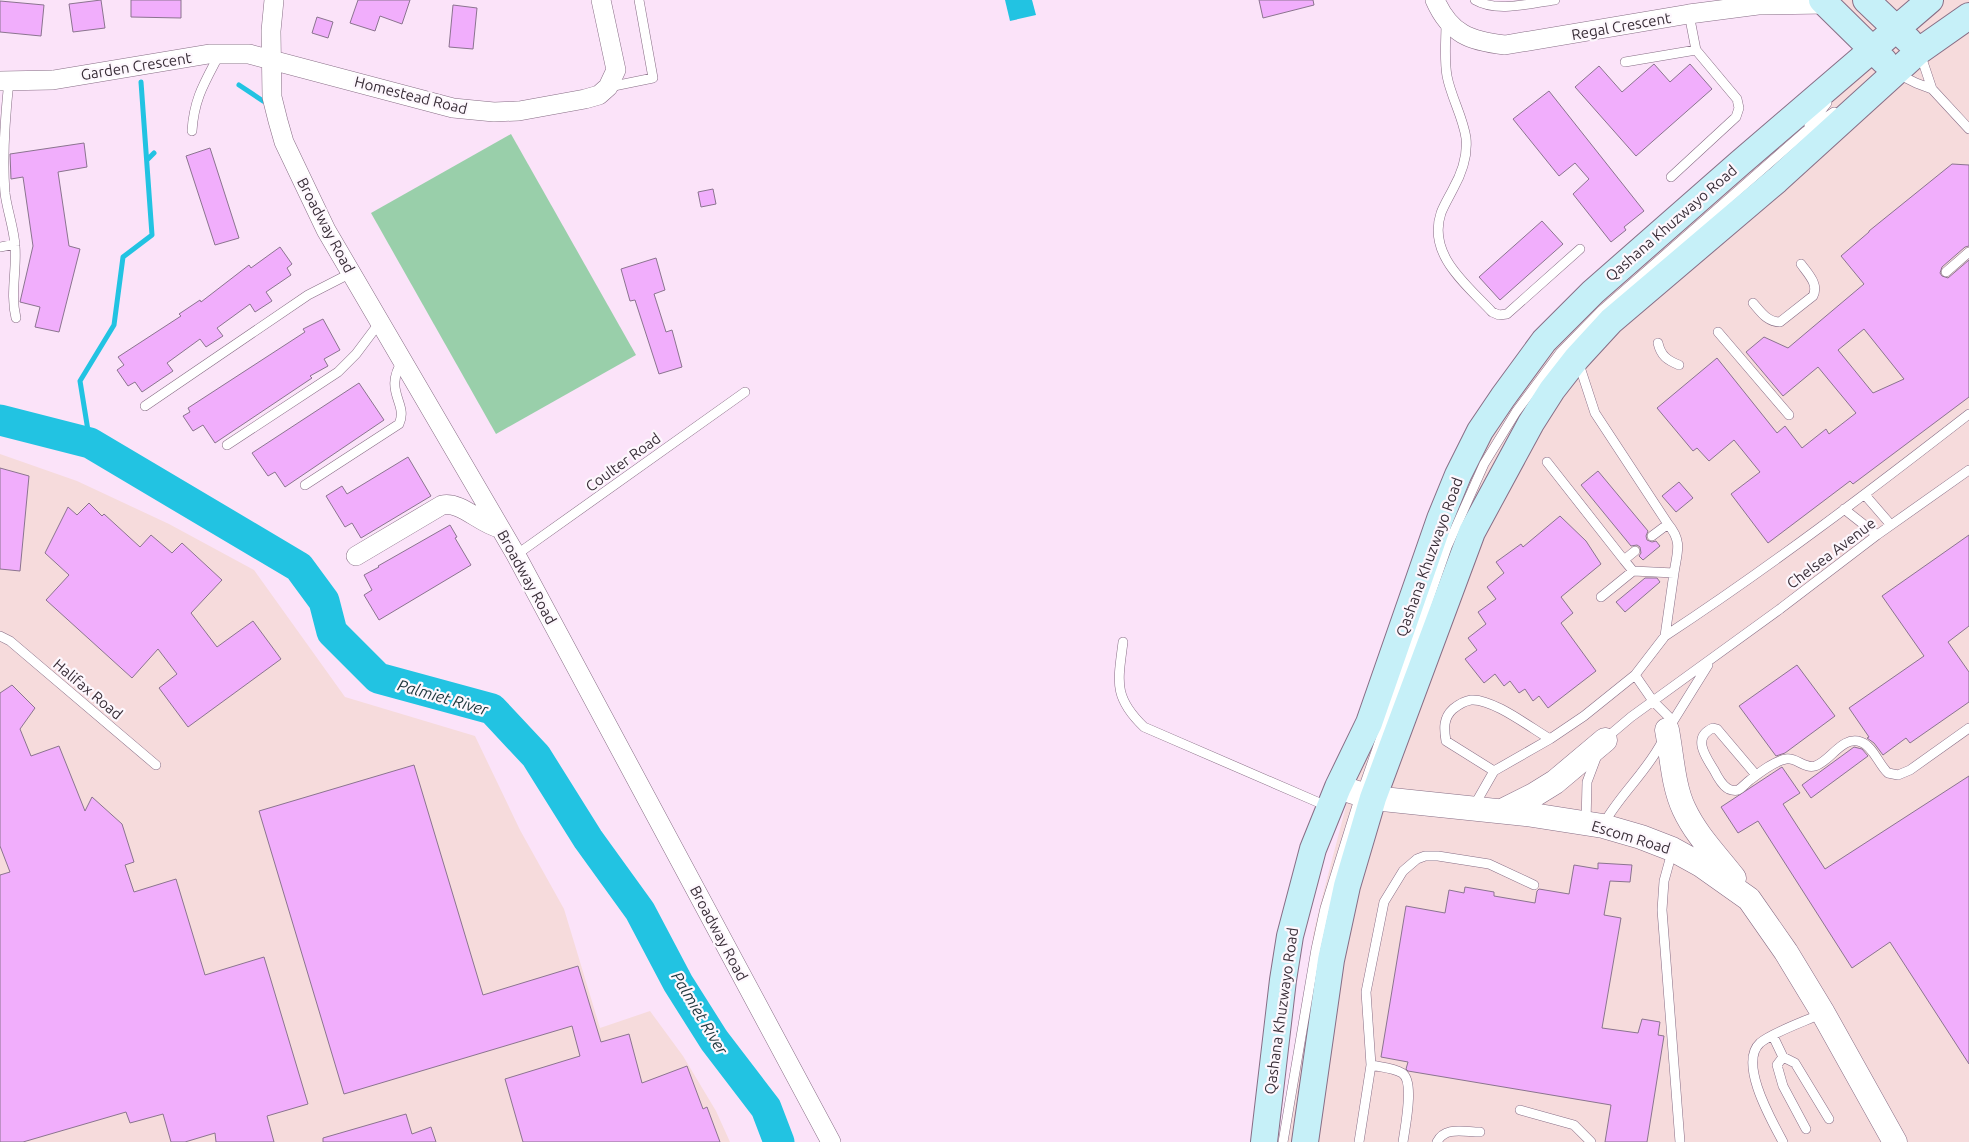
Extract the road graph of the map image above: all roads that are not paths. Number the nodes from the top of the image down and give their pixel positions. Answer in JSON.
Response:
{"nodes":[{"id":1,"x":274,"y":0,"type":"edge"},
{"id":2,"x":601,"y":0,"type":"edge"},
{"id":3,"x":639,"y":0,"type":"edge"},
{"id":4,"x":1435,"y":0,"type":"edge"},
{"id":5,"x":1475,"y":0,"type":"edge"},
{"id":6,"x":1555,"y":0,"type":"edge"},
{"id":7,"x":1866,"y":0,"type":"edge"},
{"id":8,"x":1930,"y":0,"type":"edge"},
{"id":9,"x":1941,"y":0,"type":"edge"},
{"id":10,"x":1824,"y":2,"type":"edge"},
{"id":11,"x":1969,"y":8,"type":"edge"},
{"id":12,"x":1689,"y":14,"type":"junction"},
{"id":13,"x":1969,"y":16,"type":"edge"},
{"id":14,"x":1446,"y":20,"type":"junction"},
{"id":15,"x":1909,"y":40,"type":"junction"},
{"id":16,"x":1696,"y":50,"type":"junction"},
{"id":17,"x":220,"y":53,"type":"junction"},
{"id":18,"x":272,"y":59,"type":"junction"},
{"id":19,"x":1884,"y":61,"type":"junction"},
{"id":20,"x":1625,"y":62,"type":"dead end"},
{"id":21,"x":4,"y":81,"type":"edge"},
{"id":22,"x":1851,"y":81,"type":"dead end"},
{"id":23,"x":608,"y":87,"type":"junction"},
{"id":24,"x":1932,"y":89,"type":"junction"},
{"id":25,"x":1837,"y":94,"type":"dead end"},
{"id":26,"x":1855,"y":96,"type":"dead end"},
{"id":27,"x":1840,"y":108,"type":"dead end"},
{"id":28,"x":1969,"y":129,"type":"edge"},
{"id":29,"x":192,"y":131,"type":"dead end"},
{"id":30,"x":1806,"y":131,"type":"junction"},
{"id":31,"x":1671,"y":177,"type":"dead end"},
{"id":32,"x":15,"y":244,"type":"junction"},
{"id":33,"x":0,"y":248,"type":"edge"},
{"id":34,"x":1580,"y":249,"type":"dead end"},
{"id":35,"x":1969,"y":252,"type":"edge"},
{"id":36,"x":1801,"y":264,"type":"dead end"},
{"id":37,"x":1946,"y":272,"type":"dead end"},
{"id":38,"x":351,"y":273,"type":"junction"},
{"id":39,"x":1753,"y":303,"type":"dead end"},
{"id":40,"x":16,"y":318,"type":"dead end"},
{"id":41,"x":380,"y":322,"type":"junction"},
{"id":42,"x":1718,"y":332,"type":"dead end"},
{"id":43,"x":1658,"y":343,"type":"dead end"},
{"id":44,"x":1577,"y":358,"type":"junction"},
{"id":45,"x":403,"y":360,"type":"junction"},
{"id":46,"x":1679,"y":365,"type":"dead end"},
{"id":47,"x":745,"y":392,"type":"dead end"},
{"id":48,"x":146,"y":406,"type":"dead end"},
{"id":49,"x":1969,"y":414,"type":"edge"},
{"id":50,"x":1789,"y":415,"type":"dead end"},
{"id":51,"x":227,"y":445,"type":"dead end"},
{"id":52,"x":1547,"y":462,"type":"dead end"},
{"id":53,"x":1969,"y":470,"type":"edge"},
{"id":54,"x":305,"y":485,"type":"dead end"},
{"id":55,"x":1864,"y":495,"type":"junction"},
{"id":56,"x":1844,"y":509,"type":"junction"},
{"id":57,"x":1668,"y":524,"type":"junction"},
{"id":58,"x":1891,"y":525,"type":"junction"},
{"id":59,"x":499,"y":528,"type":"junction"},
{"id":60,"x":1876,"y":535,"type":"junction"},
{"id":61,"x":1652,"y":536,"type":"dead end"},
{"id":62,"x":1635,"y":551,"type":"dead end"},
{"id":63,"x":516,"y":555,"type":"junction"},
{"id":64,"x":356,"y":556,"type":"dead end"},
{"id":65,"x":1624,"y":560,"type":"junction"},
{"id":66,"x":1633,"y":571,"type":"junction"},
{"id":67,"x":1674,"y":573,"type":"junction"},
{"id":68,"x":1601,"y":598,"type":"dead end"},
{"id":69,"x":0,"y":636,"type":"edge"},
{"id":70,"x":1665,"y":636,"type":"junction"},
{"id":71,"x":1123,"y":642,"type":"dead end"},
{"id":72,"x":1710,"y":660,"type":"junction"},
{"id":73,"x":1635,"y":675,"type":"junction"},
{"id":74,"x":1654,"y":701,"type":"junction"},
{"id":75,"x":1670,"y":726,"type":"junction"},
{"id":76,"x":1969,"y":728,"type":"edge"},
{"id":77,"x":1550,"y":739,"type":"junction"},
{"id":78,"x":1605,"y":740,"type":"junction"},
{"id":79,"x":156,"y":765,"type":"dead end"},
{"id":80,"x":1494,"y":771,"type":"junction"},
{"id":81,"x":1756,"y":775,"type":"junction"},
{"id":82,"x":1350,"y":796,"type":"junction"},
{"id":83,"x":1473,"y":808,"type":"junction"},
{"id":84,"x":1502,"y":811,"type":"junction"},
{"id":85,"x":1594,"y":825,"type":"junction"},
{"id":86,"x":1672,"y":849,"type":"junction"},
{"id":87,"x":1534,"y":885,"type":"dead end"},
{"id":88,"x":1749,"y":899,"type":"junction"},
{"id":89,"x":1823,"y":1013,"type":"junction"},
{"id":90,"x":1773,"y":1036,"type":"junction"},
{"id":91,"x":1783,"y":1057,"type":"junction"},
{"id":92,"x":1371,"y":1065,"type":"junction"},
{"id":93,"x":1520,"y":1110,"type":"dead end"},
{"id":94,"x":1829,"y":1119,"type":"dead end"},
{"id":95,"x":1806,"y":1130,"type":"dead end"},
{"id":96,"x":1480,"y":1132,"type":"dead end"},
{"id":97,"x":831,"y":1142,"type":"edge"},
{"id":98,"x":1264,"y":1142,"type":"edge"},
{"id":99,"x":1283,"y":1142,"type":"edge"},
{"id":100,"x":1305,"y":1142,"type":"edge"},
{"id":101,"x":1360,"y":1142,"type":"edge"},
{"id":102,"x":1403,"y":1142,"type":"edge"},
{"id":103,"x":1437,"y":1142,"type":"edge"},
{"id":104,"x":1591,"y":1142,"type":"edge"},
{"id":105,"x":1680,"y":1142,"type":"edge"},
{"id":106,"x":1783,"y":1142,"type":"edge"},
{"id":107,"x":1895,"y":1142,"type":"edge"}],
"edges":[{"from":1,"to":18,"type":"street","name":"Broadway Road"},
{"from":2,"to":23,"type":"street"},
{"from":3,"to":23,"type":"lane"},
{"from":4,"to":14,"type":"street","name":"Regal Crescent"},
{"from":5,"to":6,"type":"lane"},
{"from":7,"to":15,"type":"main road"},
{"from":8,"to":15,"type":"main road","name":"Qashana Khuzwayo Road"},
{"from":9,"to":15,"type":"lane"},
{"from":10,"to":12,"type":"street","name":"Regal Crescent"},
{"from":10,"to":19,"type":"main road"},
{"from":11,"to":15,"type":"lane"},
{"from":12,"to":14,"type":"street","name":"Regal Crescent"},
{"from":12,"to":16,"type":"lane"},
{"from":13,"to":15,"type":"main road","name":"Qashana Khuzwayo Road"},
{"from":14,"to":34,"type":"lane"},
{"from":15,"to":19,"type":"main road","name":"Qashana Khuzwayo Road"},
{"from":15,"to":24,"type":"lane"},
{"from":16,"to":20,"type":"lane"},
{"from":16,"to":31,"type":"lane"},
{"from":17,"to":18,"type":"street","name":"Garden Crescent"},
{"from":17,"to":21,"type":"street","name":"Garden Crescent"},
{"from":17,"to":29,"type":"lane"},
{"from":18,"to":23,"type":"street","name":"Homestead Road"},
{"from":18,"to":38,"type":"street","name":"Broadway Road"},
{"from":19,"to":22,"type":"lane"},
{"from":19,"to":24,"type":"lane"},
{"from":19,"to":26,"type":"lane"},
{"from":19,"to":44,"type":"main road","name":"Qashana Khuzwayo Road"},
{"from":19,"to":82,"type":"main road","name":"Qashana Khuzwayo Road"},
{"from":21,"to":32,"type":"lane"},
{"from":24,"to":28,"type":"lane"},
{"from":25,"to":30,"type":"lane"},
{"from":27,"to":30,"type":"lane"},
{"from":30,"to":82,"type":"lane"},
{"from":32,"to":33,"type":"lane"},
{"from":32,"to":40,"type":"lane"},
{"from":35,"to":37,"type":"lane"},
{"from":36,"to":39,"type":"lane"},
{"from":38,"to":41,"type":"street","name":"Broadway Road"},
{"from":38,"to":48,"type":"lane"},
{"from":41,"to":45,"type":"street","name":"Broadway Road"},
{"from":41,"to":51,"type":"lane"},
{"from":42,"to":50,"type":"lane"},
{"from":43,"to":46,"type":"lane"},
{"from":44,"to":57,"type":"lane"},
{"from":44,"to":82,"type":"main road","name":"Qashana Khuzwayo Road"},
{"from":45,"to":54,"type":"lane"},
{"from":45,"to":59,"type":"street","name":"Broadway Road"},
{"from":47,"to":63,"type":"lane","name":"Coulter Road"},
{"from":49,"to":55,"type":"lane"},
{"from":52,"to":65,"type":"lane"},
{"from":53,"to":58,"type":"lane","name":"Chelsea Avenue"},
{"from":55,"to":56,"type":"lane"},
{"from":55,"to":58,"type":"lane"},
{"from":56,"to":60,"type":"lane"},
{"from":56,"to":70,"type":"lane"},
{"from":57,"to":61,"type":"lane"},
{"from":57,"to":67,"type":"lane"},
{"from":58,"to":60,"type":"lane","name":"Chelsea Avenue"},
{"from":59,"to":63,"type":"street","name":"Broadway Road"},
{"from":59,"to":64,"type":"street"},
{"from":60,"to":72,"type":"lane","name":"Chelsea Avenue"},
{"from":62,"to":65,"type":"lane"},
{"from":63,"to":97,"type":"street","name":"Broadway Road"},
{"from":65,"to":66,"type":"lane"},
{"from":66,"to":67,"type":"lane"},
{"from":66,"to":68,"type":"lane"},
{"from":67,"to":70,"type":"lane"},
{"from":69,"to":79,"type":"lane","name":"Halifax Road"},
{"from":70,"to":73,"type":"lane"},
{"from":71,"to":82,"type":"lane"},
{"from":72,"to":74,"type":"lane","name":"Chelsea Avenue"},
{"from":72,"to":75,"type":"lane","name":"Chelsea Avenue"},
{"from":73,"to":74,"type":"lane"},
{"from":73,"to":77,"type":"lane"},
{"from":74,"to":75,"type":"lane"},
{"from":74,"to":78,"type":"lane","name":"Chelsea Avenue"},
{"from":75,"to":85,"type":"lane","name":"Chelsea Avenue"},
{"from":75,"to":88,"type":"street"},
{"from":76,"to":81,"type":"lane"},
{"from":77,"to":80,"type":"lane"},
{"from":77,"to":80,"type":"lane"},
{"from":78,"to":84,"type":"street"},
{"from":78,"to":85,"type":"lane","name":"Chelsea Avenue"},
{"from":80,"to":83,"type":"lane"},
{"from":81,"to":81,"type":"lane"},
{"from":82,"to":83,"type":"street","name":"Escom Road"},
{"from":82,"to":98,"type":"main road","name":"Qashana Khuzwayo Road"},
{"from":82,"to":99,"type":"lane"},
{"from":82,"to":100,"type":"main road","name":"Qashana Khuzwayo Road"},
{"from":83,"to":84,"type":"street","name":"Escom Road"},
{"from":84,"to":85,"type":"street","name":"Escom Road"},
{"from":85,"to":86,"type":"street","name":"Escom Road"},
{"from":86,"to":88,"type":"street","name":"Escom Road"},
{"from":86,"to":105,"type":"lane"},
{"from":87,"to":92,"type":"lane"},
{"from":88,"to":89,"type":"street","name":"Escom Road"},
{"from":89,"to":90,"type":"lane"},
{"from":89,"to":107,"type":"street","name":"Escom Road"},
{"from":90,"to":91,"type":"lane"},
{"from":90,"to":106,"type":"lane"},
{"from":91,"to":94,"type":"lane"},
{"from":91,"to":95,"type":"lane"},
{"from":92,"to":101,"type":"lane"},
{"from":92,"to":102,"type":"lane"},
{"from":93,"to":104,"type":"lane"},
{"from":96,"to":103,"type":"lane"}]}
